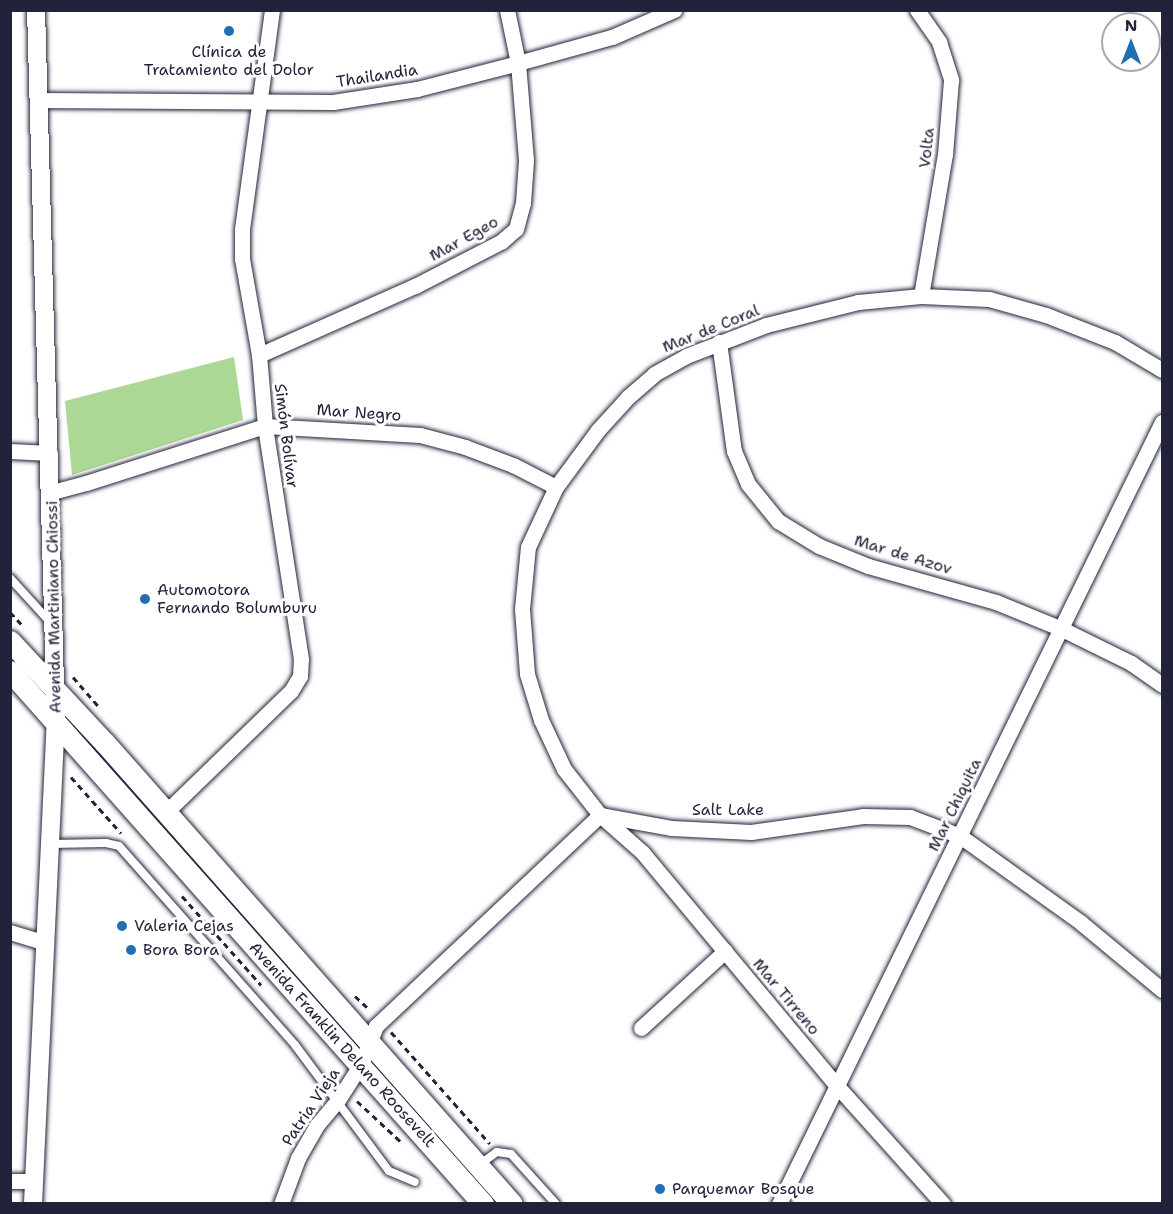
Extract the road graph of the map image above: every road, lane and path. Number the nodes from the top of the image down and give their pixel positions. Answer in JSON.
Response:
{"nodes":[{"id":1,"x":36,"y":10,"type":"edge"},
{"id":2,"x":272,"y":10,"type":"edge"},
{"id":3,"x":507,"y":10,"type":"edge"},
{"id":4,"x":674,"y":10,"type":"edge"},
{"id":5,"x":918,"y":10,"type":"edge"},
{"id":6,"x":518,"y":63,"type":"junction"},
{"id":7,"x":39,"y":100,"type":"junction"},
{"id":8,"x":258,"y":103,"type":"junction"},
{"id":9,"x":921,"y":296,"type":"junction"},
{"id":10,"x":719,"y":342,"type":"junction"},
{"id":11,"x":259,"y":355,"type":"junction"},
{"id":12,"x":1162,"y":370,"type":"edge"},
{"id":13,"x":1162,"y":422,"type":"edge"},
{"id":14,"x":265,"y":426,"type":"junction"},
{"id":15,"x":10,"y":451,"type":"edge"},
{"id":16,"x":50,"y":453,"type":"junction"},
{"id":17,"x":556,"y":487,"type":"junction"},
{"id":18,"x":52,"y":492,"type":"junction"},
{"id":19,"x":10,"y":578,"type":"edge"},
{"id":20,"x":53,"y":626,"type":"junction"},
{"id":21,"x":1062,"y":629,"type":"junction"},
{"id":22,"x":10,"y":641,"type":"edge"},
{"id":23,"x":10,"y":671,"type":"edge"},
{"id":24,"x":1162,"y":685,"type":"edge"},
{"id":25,"x":56,"y":692,"type":"junction"},
{"id":26,"x":56,"y":720,"type":"junction"},
{"id":27,"x":165,"y":813,"type":"junction"},
{"id":28,"x":600,"y":815,"type":"junction"},
{"id":29,"x":960,"y":836,"type":"junction"},
{"id":30,"x":50,"y":844,"type":"junction"},
{"id":31,"x":10,"y":932,"type":"edge"},
{"id":32,"x":45,"y":943,"type":"junction"},
{"id":33,"x":725,"y":951,"type":"junction"},
{"id":34,"x":1162,"y":990,"type":"edge"},
{"id":35,"x":641,"y":1028,"type":"dead end"},
{"id":36,"x":369,"y":1043,"type":"junction"},
{"id":37,"x":361,"y":1064,"type":"junction"},
{"id":38,"x":837,"y":1086,"type":"junction"},
{"id":39,"x":338,"y":1100,"type":"junction"},
{"id":40,"x":478,"y":1165,"type":"junction"},
{"id":41,"x":10,"y":1180,"type":"edge"},
{"id":42,"x":33,"y":1181,"type":"junction"},
{"id":43,"x":415,"y":1182,"type":"dead end"},
{"id":44,"x":33,"y":1203,"type":"edge"},
{"id":45,"x":281,"y":1203,"type":"edge"},
{"id":46,"x":483,"y":1203,"type":"edge"},
{"id":47,"x":513,"y":1203,"type":"edge"},
{"id":48,"x":556,"y":1203,"type":"edge"},
{"id":49,"x":779,"y":1203,"type":"edge"},
{"id":50,"x":943,"y":1203,"type":"edge"}],
"edges":[{"from":1,"to":7,"type":"street","name":"Avenida Martiniano Chiossi"},
{"from":2,"to":8,"type":"street","name":"Simón Bolívar"},
{"from":3,"to":6,"type":"street","name":"Mar Egeo"},
{"from":4,"to":6,"type":"street","name":"Thailandia"},
{"from":5,"to":9,"type":"street","name":"Volta"},
{"from":6,"to":8,"type":"street","name":"Thailandia"},
{"from":6,"to":11,"type":"street","name":"Mar Egeo"},
{"from":7,"to":8,"type":"street","name":"Thailandia"},
{"from":7,"to":16,"type":"street","name":"Avenida Martiniano Chiossi"},
{"from":8,"to":11,"type":"street","name":"Simón Bolívar"},
{"from":9,"to":10,"type":"street","name":"Mar de Coral"},
{"from":9,"to":12,"type":"street","name":"Mar de Coral"},
{"from":10,"to":17,"type":"street","name":"Mar de Coral"},
{"from":10,"to":21,"type":"street","name":"Mar de Azov"},
{"from":11,"to":14,"type":"street","name":"Simón Bolívar"},
{"from":13,"to":21,"type":"street","name":"Mar Chiquita"},
{"from":14,"to":17,"type":"street","name":"Mar Negro"},
{"from":14,"to":18,"type":"street","name":"Mar Negro"},
{"from":14,"to":27,"type":"street","name":"Simón Bolívar"},
{"from":15,"to":16,"type":"street"},
{"from":16,"to":18,"type":"street","name":"Avenida Martiniano Chiossi"},
{"from":17,"to":28,"type":"street","name":"Mar de Coral"},
{"from":18,"to":20,"type":"street","name":"Avenida Martiniano Chiossi"},
{"from":19,"to":20,"type":"lane"},
{"from":20,"to":25,"type":"street","name":"Avenida Martiniano Chiossi"},
{"from":21,"to":24,"type":"street","name":"Mar de Azov"},
{"from":21,"to":29,"type":"street","name":"Mar Chiquita"},
{"from":22,"to":25,"type":"main road","name":"Avenida Franklin Delano Roosevelt"},
{"from":23,"to":26,"type":"main road","name":"Avenida Franklin Delano Roosevelt"},
{"from":25,"to":26,"type":"street","name":"Avenida Martiniano Chiossi"},
{"from":25,"to":27,"type":"main road","name":"Avenida Franklin Delano Roosevelt"},
{"from":26,"to":30,"type":"street","name":"Avenida Martiniano Chiossi"},
{"from":26,"to":37,"type":"main road","name":"Avenida Franklin Delano Roosevelt"},
{"from":27,"to":36,"type":"main road","name":"Avenida Franklin Delano Roosevelt"},
{"from":28,"to":29,"type":"street","name":"Salt Lake"},
{"from":28,"to":33,"type":"street","name":"Mar Tirreno"},
{"from":28,"to":36,"type":"street"},
{"from":29,"to":34,"type":"street","name":"Salt Lake"},
{"from":29,"to":38,"type":"street","name":"Mar Chiquita"},
{"from":30,"to":32,"type":"street","name":"Avenida Martiniano Chiossi"},
{"from":30,"to":39,"type":"lane"},
{"from":31,"to":32,"type":"street"},
{"from":32,"to":42,"type":"street","name":"Avenida Martiniano Chiossi"},
{"from":33,"to":35,"type":"street"},
{"from":33,"to":38,"type":"street","name":"Mar Tirreno"},
{"from":36,"to":37,"type":"street","name":"Patria Vieja"},
{"from":36,"to":40,"type":"main road","name":"Avenida Franklin Delano Roosevelt"},
{"from":37,"to":39,"type":"street","name":"Patria Vieja"},
{"from":37,"to":46,"type":"main road","name":"Avenida Franklin Delano Roosevelt"},
{"from":38,"to":49,"type":"street","name":"Mar Chiquita"},
{"from":38,"to":50,"type":"street","name":"Mar Tirreno"},
{"from":39,"to":43,"type":"lane"},
{"from":39,"to":45,"type":"street","name":"Patria Vieja"},
{"from":40,"to":47,"type":"main road","name":"Avenida Franklin Delano Roosevelt"},
{"from":40,"to":48,"type":"lane"},
{"from":41,"to":42,"type":"street"},
{"from":42,"to":44,"type":"street","name":"Avenida Martiniano Chiossi"}]}
